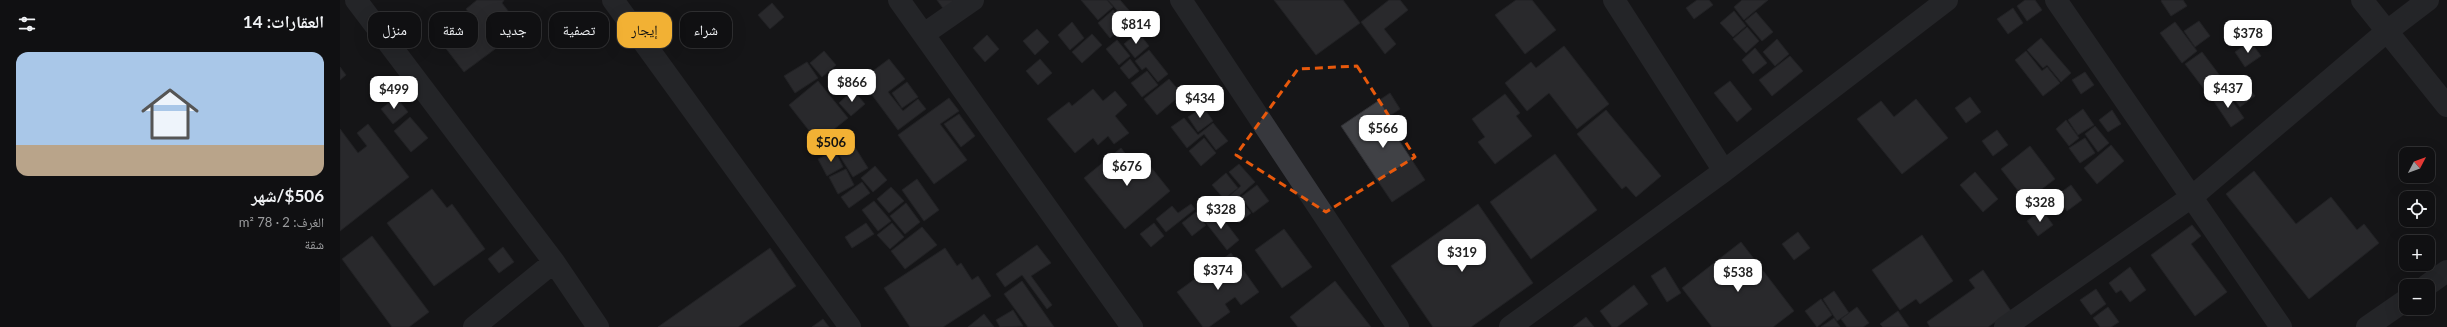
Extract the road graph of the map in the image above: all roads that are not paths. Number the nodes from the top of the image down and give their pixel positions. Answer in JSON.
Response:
{"nodes":[{"id":1,"x":356,"y":0,"type":"edge"},
{"id":2,"x":613,"y":0,"type":"edge"},
{"id":3,"x":899,"y":0,"type":"edge"},
{"id":4,"x":973,"y":0,"type":"edge"},
{"id":5,"x":1181,"y":0,"type":"edge"},
{"id":6,"x":1614,"y":0,"type":"edge"},
{"id":7,"x":1947,"y":0,"type":"edge"},
{"id":8,"x":2056,"y":0,"type":"edge"},
{"id":9,"x":2362,"y":0,"type":"edge"},
{"id":10,"x":2428,"y":0,"type":"edge"},
{"id":11,"x":2386,"y":32,"type":"junction"},
{"id":12,"x":924,"y":34,"type":"junction"},
{"id":13,"x":2447,"y":106,"type":"edge"},
{"id":14,"x":1724,"y":171,"type":"junction"},
{"id":15,"x":2193,"y":196,"type":"junction"},
{"id":16,"x":554,"y":262,"type":"junction"},
{"id":17,"x":2447,"y":271,"type":"edge"},
{"id":18,"x":2435,"y":280,"type":"edge"},
{"id":19,"x":2399,"y":305,"type":"edge"},
{"id":20,"x":474,"y":327,"type":"edge"},
{"id":21,"x":598,"y":327,"type":"edge"},
{"id":22,"x":850,"y":327,"type":"edge"},
{"id":23,"x":1132,"y":327,"type":"edge"},
{"id":24,"x":1398,"y":327,"type":"edge"},
{"id":25,"x":1510,"y":327,"type":"edge"},
{"id":26,"x":2005,"y":327,"type":"edge"},
{"id":27,"x":2281,"y":327,"type":"edge"},
{"id":28,"x":2366,"y":327,"type":"edge"}],
"edges":[{"from":1,"to":16,"type":"street"},
{"from":2,"to":22,"type":"street"},
{"from":3,"to":12,"type":"street"},
{"from":4,"to":12,"type":"street"},
{"from":5,"to":24,"type":"street"},
{"from":6,"to":14,"type":"street"},
{"from":7,"to":14,"type":"street"},
{"from":8,"to":15,"type":"street"},
{"from":9,"to":11,"type":"street"},
{"from":10,"to":11,"type":"street"},
{"from":11,"to":13,"type":"street"},
{"from":11,"to":15,"type":"street"},
{"from":12,"to":23,"type":"street"},
{"from":14,"to":25,"type":"street"},
{"from":15,"to":26,"type":"street"},
{"from":15,"to":27,"type":"street"},
{"from":16,"to":20,"type":"street"},
{"from":16,"to":21,"type":"street"},
{"from":17,"to":18,"type":"street"},
{"from":19,"to":28,"type":"street"}]}
